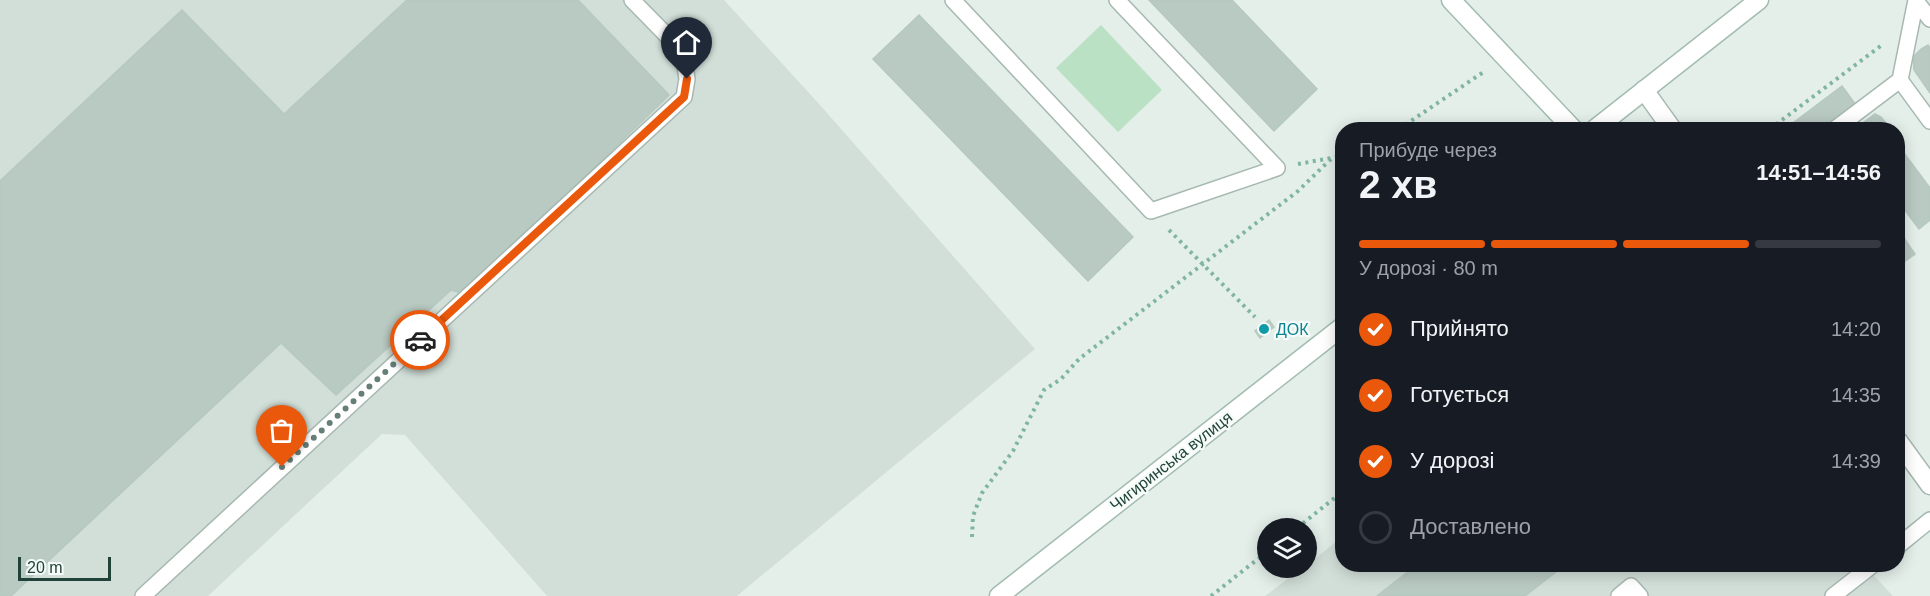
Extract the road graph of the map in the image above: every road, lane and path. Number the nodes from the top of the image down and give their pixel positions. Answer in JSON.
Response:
{"nodes":[{"id":1,"x":632,"y":0,"type":"edge"},
{"id":2,"x":953,"y":0,"type":"edge"},
{"id":3,"x":1117,"y":0,"type":"edge"},
{"id":4,"x":1451,"y":0,"type":"edge"},
{"id":5,"x":1760,"y":0,"type":"edge"},
{"id":6,"x":1916,"y":0,"type":"edge"},
{"id":7,"x":1930,"y":19,"type":"edge"},
{"id":8,"x":1911,"y":25,"type":"junction"},
{"id":9,"x":1486,"y":70,"type":"dead end"},
{"id":10,"x":1900,"y":81,"type":"junction"},
{"id":11,"x":1644,"y":90,"type":"junction"},
{"id":12,"x":1930,"y":121,"type":"edge"},
{"id":13,"x":1409,"y":122,"type":"edge"},
{"id":14,"x":1566,"y":122,"type":"edge"},
{"id":15,"x":1604,"y":122,"type":"edge"},
{"id":16,"x":1667,"y":122,"type":"edge"},
{"id":17,"x":1779,"y":122,"type":"edge"},
{"id":18,"x":1844,"y":122,"type":"edge"},
{"id":19,"x":1333,"y":157,"type":"joint"},
{"id":20,"x":1277,"y":168,"type":"junction"},
{"id":21,"x":1151,"y":211,"type":"junction"},
{"id":22,"x":1203,"y":265,"type":"junction"},
{"id":23,"x":1255,"y":317,"type":"dead end"},
{"id":24,"x":1335,"y":332,"type":"edge"},
{"id":25,"x":1905,"y":451,"type":"edge"},
{"id":26,"x":1930,"y":485,"type":"edge"},
{"id":27,"x":1335,"y":498,"type":"edge"},
{"id":28,"x":1310,"y":518,"type":"edge"},
{"id":29,"x":1930,"y":520,"type":"edge"},
{"id":30,"x":972,"y":537,"type":"dead end"},
{"id":31,"x":1905,"y":540,"type":"edge"},
{"id":32,"x":1257,"y":560,"type":"edge"},
{"id":33,"x":1864,"y":572,"type":"edge"},
{"id":34,"x":143,"y":596,"type":"edge"},
{"id":35,"x":999,"y":596,"type":"edge"},
{"id":36,"x":1210,"y":596,"type":"edge"},
{"id":37,"x":1619,"y":596,"type":"edge"},
{"id":38,"x":1640,"y":596,"type":"edge"},
{"id":39,"x":1833,"y":596,"type":"edge"}],
"edges":[{"from":1,"to":34,"type":"lane"},
{"from":2,"to":21,"type":"lane"},
{"from":3,"to":20,"type":"lane"},
{"from":4,"to":14,"type":"main road"},
{"from":5,"to":11,"type":"main road"},
{"from":6,"to":7,"type":"lane"},
{"from":6,"to":8,"type":"lane"},
{"from":8,"to":10,"type":"lane"},
{"from":8,"to":17,"type":"path"},
{"from":9,"to":13,"type":"path"},
{"from":10,"to":12,"type":"lane"},
{"from":10,"to":18,"type":"lane"},
{"from":11,"to":15,"type":"main road"},
{"from":11,"to":16,"type":"main road"},
{"from":19,"to":20,"type":"path"},
{"from":19,"to":22,"type":"path"},
{"from":20,"to":21,"type":"lane"},
{"from":21,"to":22,"type":"path"},
{"from":22,"to":23,"type":"path"},
{"from":22,"to":30,"type":"path"},
{"from":24,"to":35,"type":"main road","name":"Чигиринська вулиця"},
{"from":25,"to":26,"type":"main road"},
{"from":27,"to":28,"type":"path"},
{"from":29,"to":31,"type":"lane"},
{"from":32,"to":36,"type":"path"},
{"from":33,"to":39,"type":"lane"},
{"from":37,"to":38,"type":"lane"}]}
